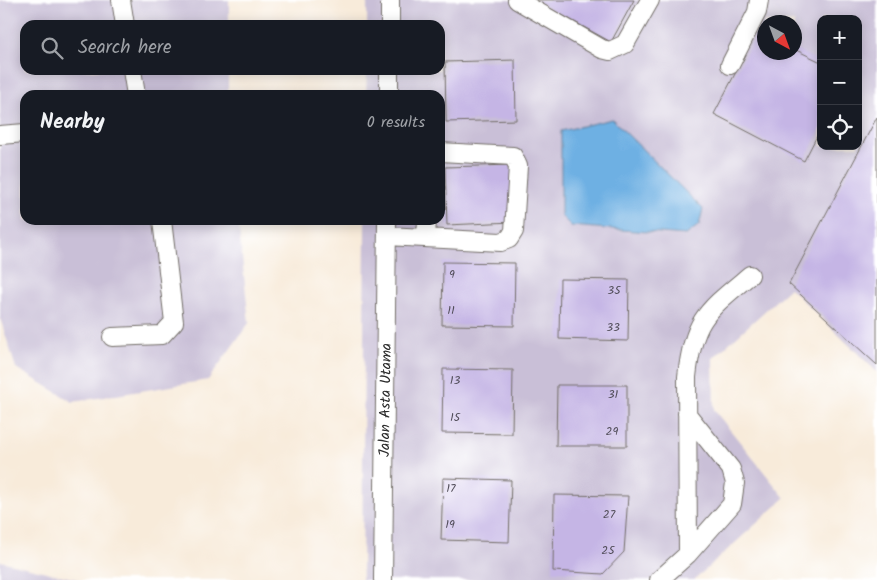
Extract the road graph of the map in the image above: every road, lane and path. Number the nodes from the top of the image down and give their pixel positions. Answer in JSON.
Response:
{"nodes":[{"id":1,"x":121,"y":0,"type":"edge"},
{"id":2,"x":390,"y":0,"type":"edge"},
{"id":3,"x":517,"y":0,"type":"edge"},
{"id":4,"x":650,"y":0,"type":"edge"},
{"id":5,"x":759,"y":0,"type":"edge"},
{"id":6,"x":124,"y":20,"type":"edge"},
{"id":7,"x":390,"y":20,"type":"edge"},
{"id":8,"x":730,"y":65,"type":"dead end"},
{"id":9,"x":133,"y":75,"type":"edge"},
{"id":10,"x":389,"y":75,"type":"edge"},
{"id":11,"x":135,"y":90,"type":"edge"},
{"id":12,"x":389,"y":90,"type":"edge"},
{"id":13,"x":20,"y":133,"type":"edge"},
{"id":14,"x":0,"y":135,"type":"edge"},
{"id":15,"x":445,"y":152,"type":"edge"},
{"id":16,"x":163,"y":225,"type":"edge"},
{"id":17,"x":387,"y":228,"type":"edge"},
{"id":18,"x":427,"y":229,"type":"edge"},
{"id":19,"x":750,"y":275,"type":"dead end"},
{"id":20,"x":112,"y":337,"type":"dead end"},
{"id":21,"x":687,"y":414,"type":"junction"},
{"id":22,"x":688,"y":554,"type":"junction"},
{"id":23,"x":383,"y":580,"type":"edge"},
{"id":24,"x":659,"y":580,"type":"edge"}],
"edges":[{"from":1,"to":6,"type":"street"},
{"from":2,"to":7,"type":"street"},
{"from":3,"to":4,"type":"street"},
{"from":5,"to":8,"type":"street"},
{"from":9,"to":11,"type":"street"},
{"from":10,"to":12,"type":"street"},
{"from":13,"to":14,"type":"street"},
{"from":15,"to":18,"type":"street"},
{"from":16,"to":20,"type":"street"},
{"from":17,"to":18,"type":"street"},
{"from":17,"to":23,"type":"street","name":"Jalan Asta Utama"},
{"from":19,"to":21,"type":"street"},
{"from":21,"to":22,"type":"street"},
{"from":21,"to":22,"type":"street"},
{"from":22,"to":24,"type":"street"}]}
